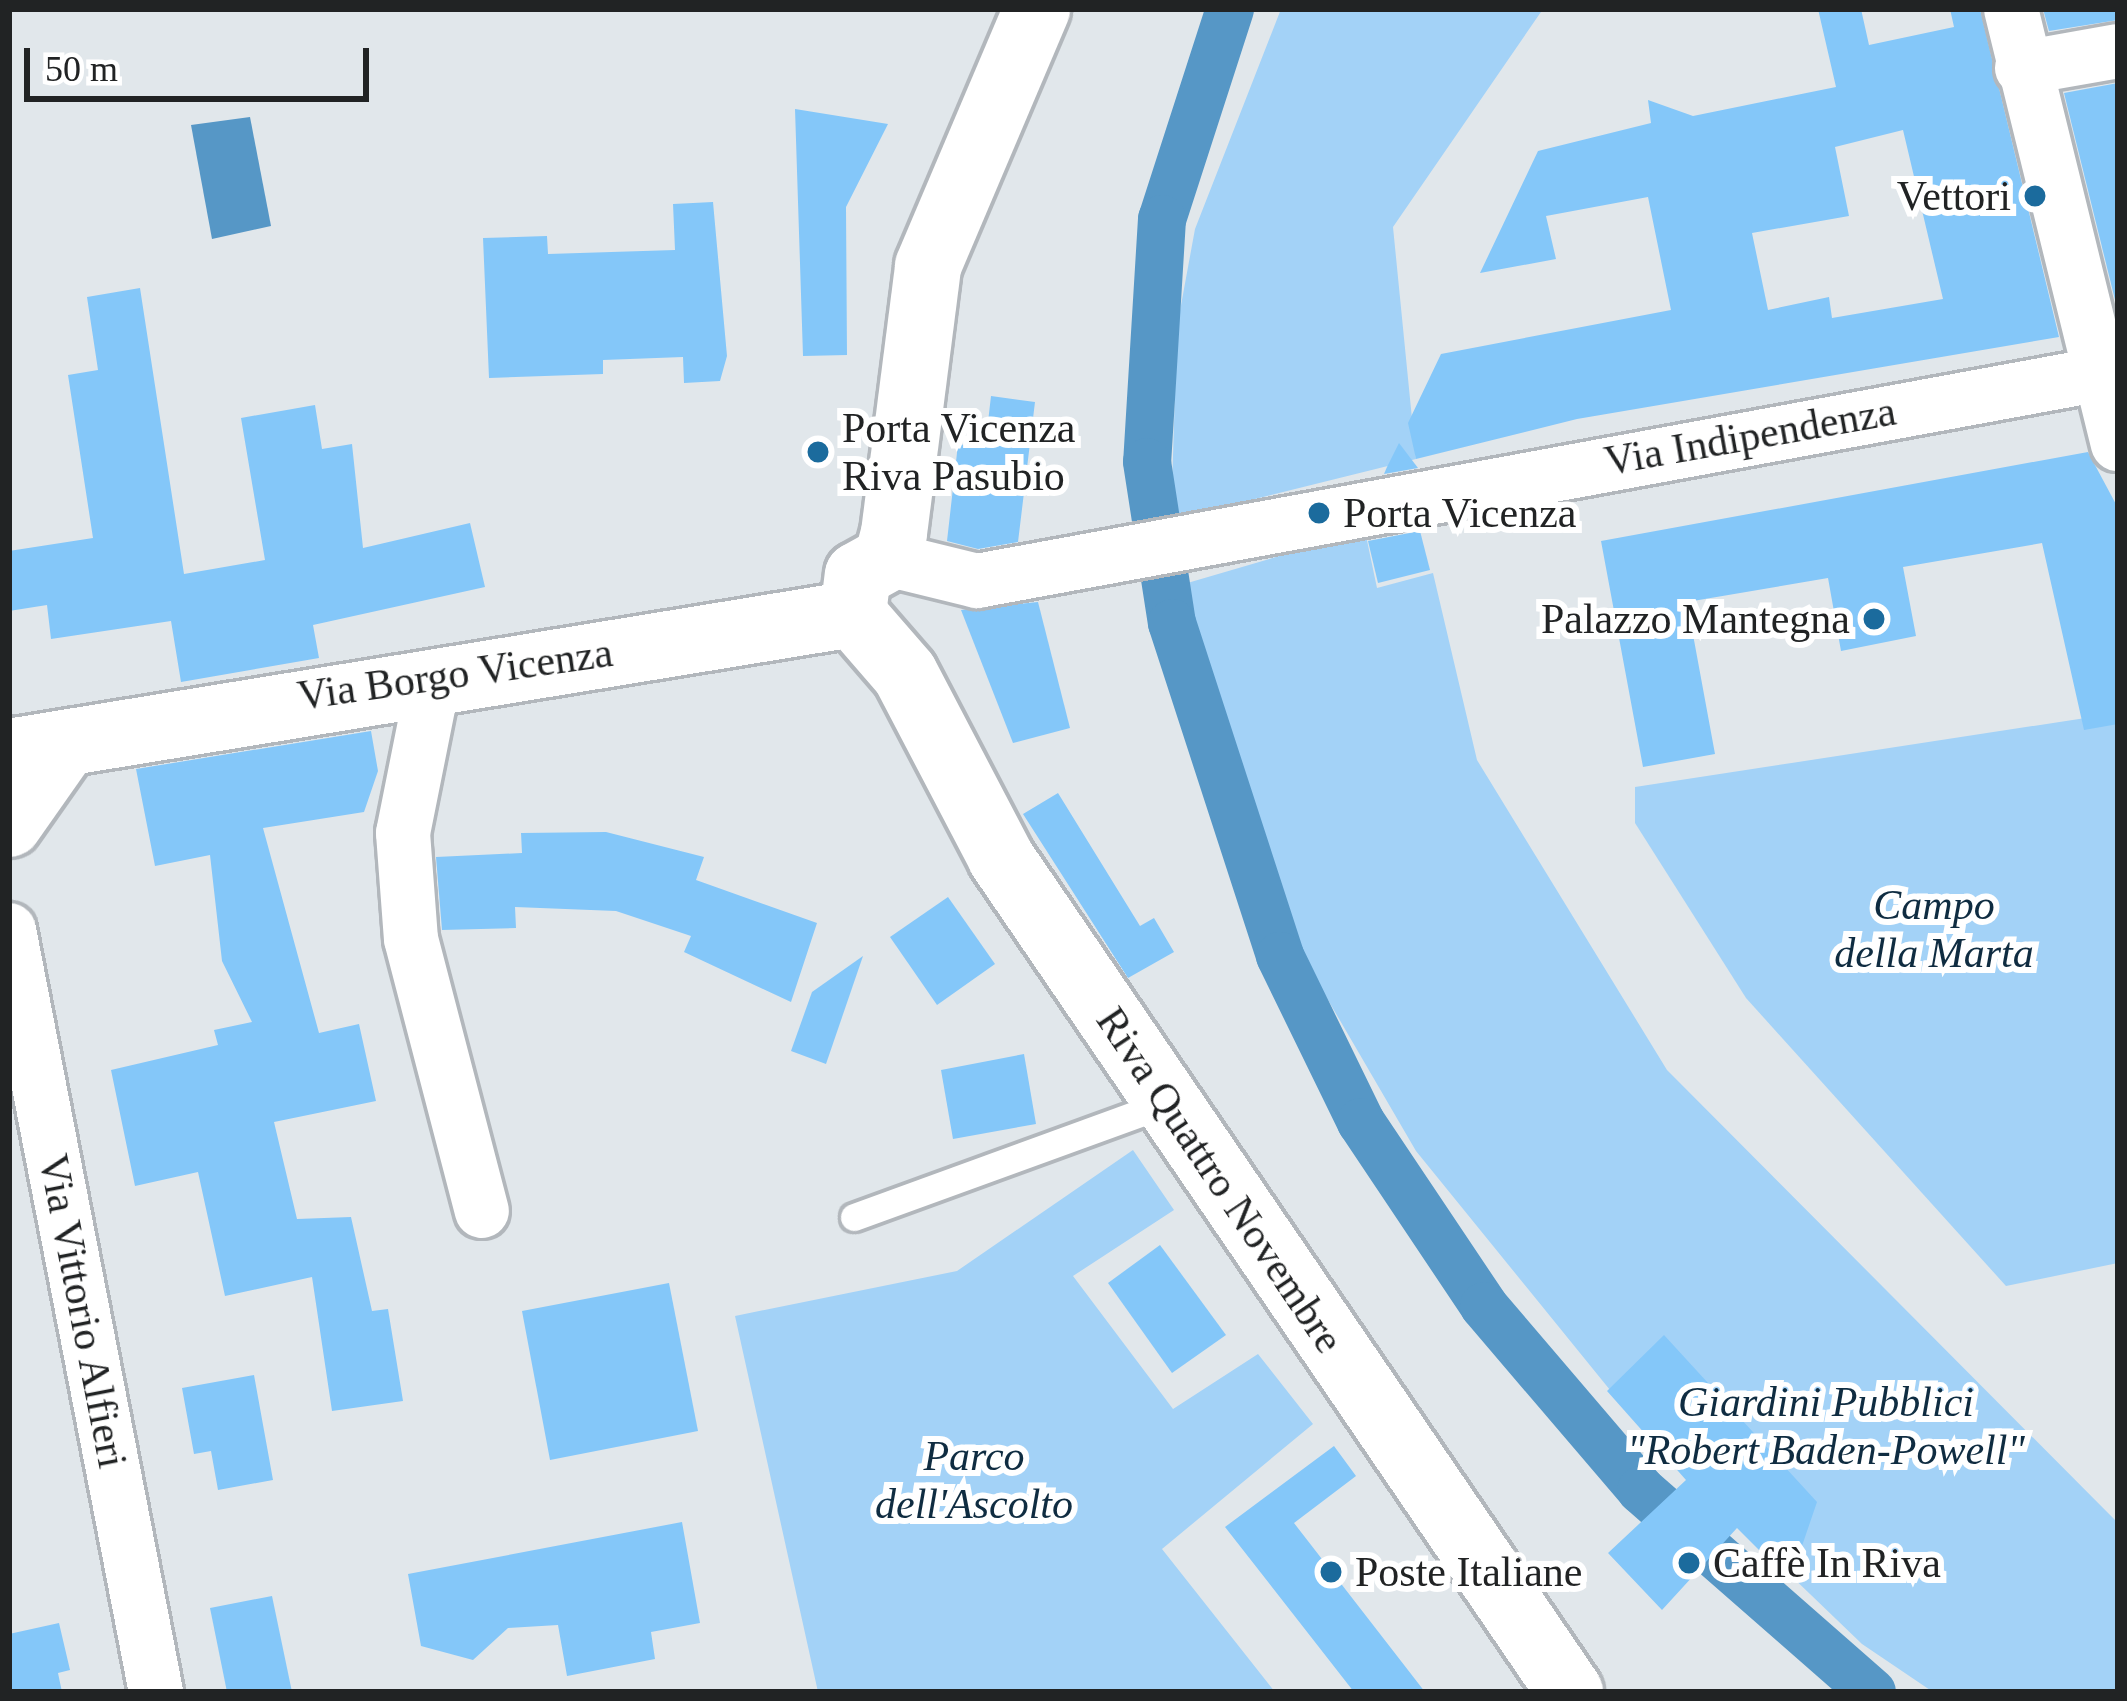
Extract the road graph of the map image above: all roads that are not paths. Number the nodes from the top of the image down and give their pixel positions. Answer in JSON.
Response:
{"nodes":[{"id":1,"x":1036,"y":9,"type":"edge"},
{"id":2,"x":2011,"y":9,"type":"edge"},
{"id":3,"x":2118,"y":51,"type":"edge"},
{"id":4,"x":2022,"y":68,"type":"junction"},
{"id":5,"x":2111,"y":373,"type":"edge"},
{"id":6,"x":2118,"y":445,"type":"edge"},
{"id":7,"x":887,"y":559,"type":"junction"},
{"id":8,"x":872,"y":635,"type":"junction"},
{"id":9,"x":434,"y":678,"type":"junction"},
{"id":10,"x":21,"y":779,"type":"edge"},
{"id":11,"x":9,"y":930,"type":"edge"},
{"id":12,"x":1167,"y":1102,"type":"junction"},
{"id":13,"x":482,"y":1211,"type":"dead end"},
{"id":14,"x":854,"y":1217,"type":"dead end"},
{"id":15,"x":156,"y":1692,"type":"edge"},
{"id":16,"x":1570,"y":1692,"type":"edge"}],
"edges":[{"from":1,"to":7,"type":"street"},
{"from":2,"to":4,"type":"street"},
{"from":3,"to":4,"type":"street"},
{"from":4,"to":5,"type":"street"},
{"from":5,"to":6,"type":"street"},
{"from":5,"to":7,"type":"street","name":"Via Indipendenza"},
{"from":7,"to":8,"type":"street"},
{"from":8,"to":9,"type":"street","name":"Via Borgo Vicenza"},
{"from":8,"to":12,"type":"street","name":"Riva Quattro Novembre"},
{"from":9,"to":10,"type":"street","name":"Via Borgo Vicenza"},
{"from":9,"to":13,"type":"street"},
{"from":11,"to":15,"type":"street","name":"Via Vittorio Alfieri"},
{"from":12,"to":14,"type":"lane"},
{"from":12,"to":16,"type":"street","name":"Riva Quattro Novembre"}]}
